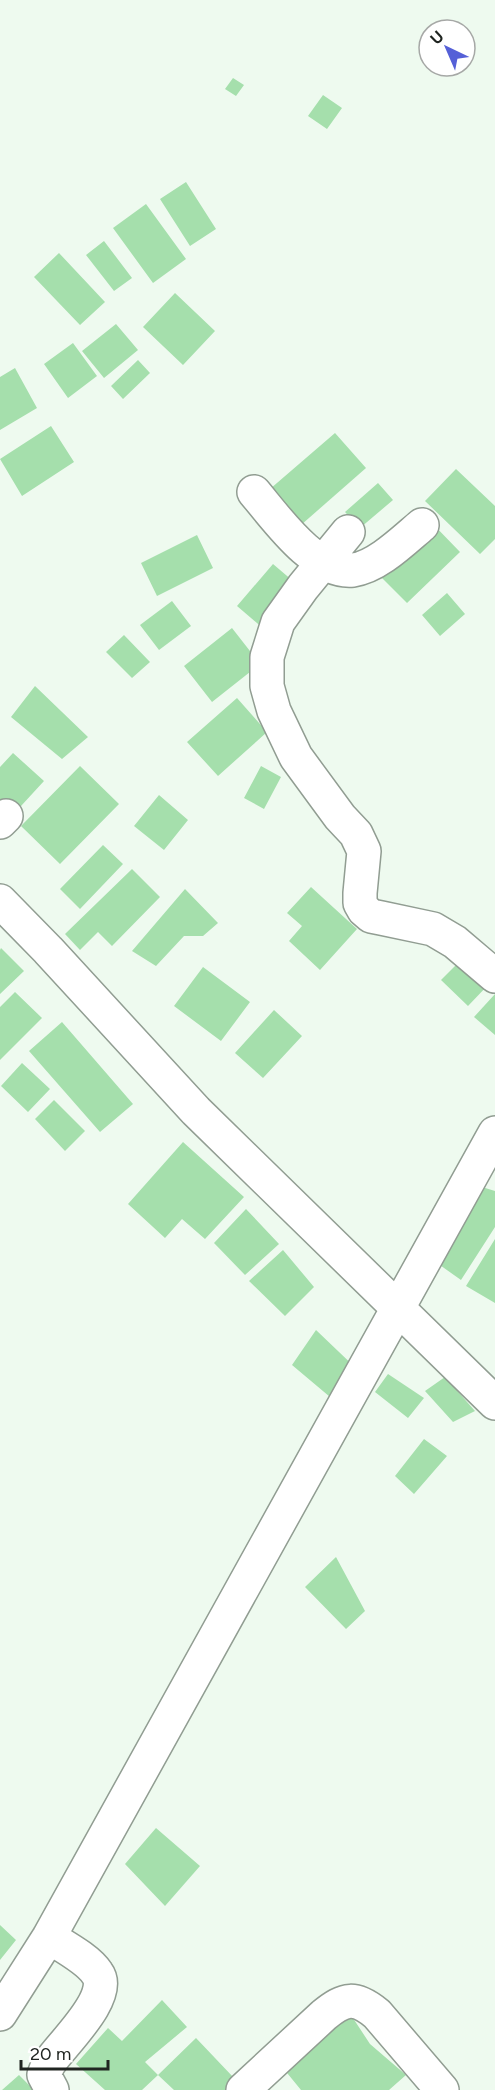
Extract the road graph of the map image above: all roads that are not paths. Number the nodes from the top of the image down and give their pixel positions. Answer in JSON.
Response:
{"nodes":[{"id":1,"x":255,"y":492,"type":"dead end"},
{"id":2,"x":422,"y":525,"type":"dead end"},
{"id":3,"x":348,"y":532,"type":"dead end"},
{"id":4,"x":323,"y":562,"type":"junction"},
{"id":5,"x":0,"y":901,"type":"edge"},
{"id":6,"x":495,"y":976,"type":"edge"},
{"id":7,"x":495,"y":1133,"type":"edge"},
{"id":8,"x":398,"y":1307,"type":"junction"},
{"id":9,"x":495,"y":1403,"type":"edge"},
{"id":10,"x":49,"y":1937,"type":"junction"},
{"id":11,"x":0,"y":2014,"type":"edge"},
{"id":12,"x":435,"y":2088,"type":"edge"},
{"id":13,"x":52,"y":2090,"type":"edge"},
{"id":14,"x":243,"y":2090,"type":"edge"}],
"edges":[{"from":1,"to":4,"type":"street"},
{"from":2,"to":4,"type":"street"},
{"from":3,"to":4,"type":"street"},
{"from":4,"to":6,"type":"street"},
{"from":5,"to":8,"type":"street"},
{"from":7,"to":8,"type":"street"},
{"from":8,"to":9,"type":"street"},
{"from":8,"to":10,"type":"street"},
{"from":10,"to":11,"type":"street"},
{"from":10,"to":13,"type":"street"},
{"from":12,"to":14,"type":"street"}]}
